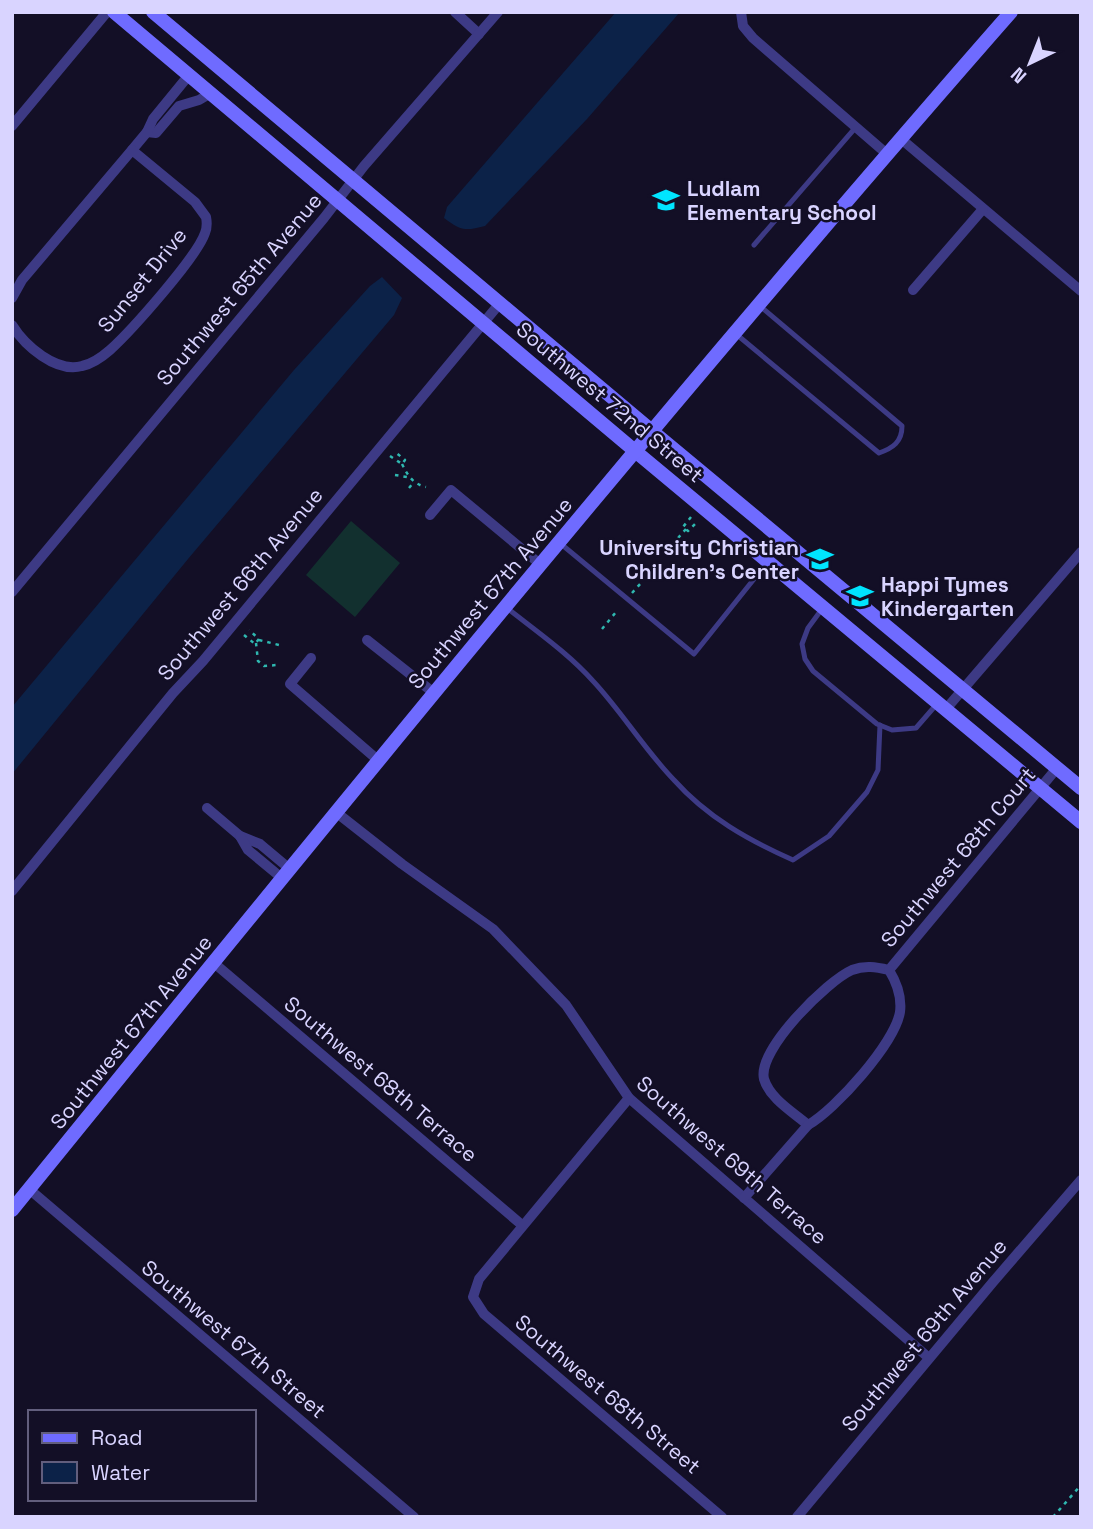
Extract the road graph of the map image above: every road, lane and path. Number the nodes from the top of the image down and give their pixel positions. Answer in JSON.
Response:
{"nodes":[{"id":1,"x":107,"y":12,"type":"edge"},
{"id":2,"x":114,"y":12,"type":"edge"},
{"id":3,"x":153,"y":12,"type":"edge"},
{"id":4,"x":454,"y":12,"type":"edge"},
{"id":5,"x":498,"y":12,"type":"edge"},
{"id":6,"x":1011,"y":12,"type":"edge"},
{"id":7,"x":741,"y":13,"type":"edge"},
{"id":8,"x":479,"y":34,"type":"junction"},
{"id":9,"x":189,"y":75,"type":"junction"},
{"id":10,"x":211,"y":93,"type":"junction"},
{"id":11,"x":12,"y":125,"type":"edge"},
{"id":12,"x":856,"y":127,"type":"junction"},
{"id":13,"x":147,"y":132,"type":"junction"},
{"id":14,"x":901,"y":138,"type":"junction"},
{"id":15,"x":132,"y":150,"type":"junction"},
{"id":16,"x":887,"y":154,"type":"junction"},
{"id":17,"x":354,"y":180,"type":"junction"},
{"id":18,"x":338,"y":201,"type":"junction"},
{"id":19,"x":983,"y":209,"type":"junction"},
{"id":20,"x":754,"y":245,"type":"dead end"},
{"id":21,"x":913,"y":290,"type":"dead end"},
{"id":22,"x":1081,"y":291,"type":"edge"},
{"id":23,"x":12,"y":298,"type":"edge"},
{"id":24,"x":500,"y":303,"type":"junction"},
{"id":25,"x":759,"y":304,"type":"junction"},
{"id":26,"x":483,"y":322,"type":"junction"},
{"id":27,"x":12,"y":325,"type":"edge"},
{"id":28,"x":735,"y":333,"type":"junction"},
{"id":29,"x":652,"y":431,"type":"junction"},
{"id":30,"x":394,"y":451,"type":"dead end"},
{"id":31,"x":635,"y":451,"type":"junction"},
{"id":32,"x":390,"y":456,"type":"dead end"},
{"id":33,"x":402,"y":464,"type":"junction"},
{"id":34,"x":395,"y":475,"type":"dead end"},
{"id":35,"x":410,"y":478,"type":"junction"},
{"id":36,"x":414,"y":482,"type":"junction"},
{"id":37,"x":426,"y":487,"type":"dead end"},
{"id":38,"x":409,"y":488,"type":"dead end"},
{"id":39,"x":429,"y":515,"type":"dead end"},
{"id":40,"x":691,"y":517,"type":"dead end"},
{"id":41,"x":697,"y":522,"type":"dead end"},
{"id":42,"x":686,"y":529,"type":"junction"},
{"id":43,"x":678,"y":538,"type":"dead end"},
{"id":44,"x":559,"y":542,"type":"junction"},
{"id":45,"x":1081,"y":552,"type":"edge"},
{"id":46,"x":768,"y":561,"type":"junction"},
{"id":47,"x":540,"y":564,"type":"junction"},
{"id":48,"x":641,"y":583,"type":"dead end"},
{"id":49,"x":12,"y":592,"type":"edge"},
{"id":50,"x":632,"y":593,"type":"dead end"},
{"id":51,"x":505,"y":606,"type":"junction"},
{"id":52,"x":824,"y":607,"type":"junction"},
{"id":53,"x":617,"y":612,"type":"dead end"},
{"id":54,"x":248,"y":629,"type":"dead end"},
{"id":55,"x":602,"y":629,"type":"dead end"},
{"id":56,"x":244,"y":635,"type":"dead end"},
{"id":57,"x":367,"y":640,"type":"dead end"},
{"id":58,"x":257,"y":641,"type":"junction"},
{"id":59,"x":279,"y":645,"type":"dead end"},
{"id":60,"x":311,"y":659,"type":"dead end"},
{"id":61,"x":277,"y":665,"type":"dead end"},
{"id":62,"x":264,"y":666,"type":"junction"},
{"id":63,"x":260,"y":671,"type":"dead end"},
{"id":64,"x":962,"y":689,"type":"junction"},
{"id":65,"x":434,"y":693,"type":"junction"},
{"id":66,"x":942,"y":706,"type":"junction"},
{"id":67,"x":880,"y":725,"type":"junction"},
{"id":68,"x":379,"y":761,"type":"junction"},
{"id":69,"x":1057,"y":768,"type":"junction"},
{"id":70,"x":1041,"y":788,"type":"junction"},
{"id":71,"x":1081,"y":788,"type":"edge"},
{"id":72,"x":207,"y":808,"type":"dead end"},
{"id":73,"x":337,"y":813,"type":"junction"},
{"id":74,"x":1081,"y":822,"type":"edge"},
{"id":75,"x":287,"y":874,"type":"junction"},
{"id":76,"x":12,"y":891,"type":"edge"},
{"id":77,"x":215,"y":963,"type":"junction"},
{"id":78,"x":889,"y":970,"type":"junction"},
{"id":79,"x":629,"y":1098,"type":"junction"},
{"id":80,"x":808,"y":1125,"type":"junction"},
{"id":81,"x":1081,"y":1180,"type":"edge"},
{"id":82,"x":29,"y":1189,"type":"junction"},
{"id":83,"x":744,"y":1198,"type":"junction"},
{"id":84,"x":12,"y":1210,"type":"edge"},
{"id":85,"x":522,"y":1225,"type":"junction"},
{"id":86,"x":929,"y":1358,"type":"junction"},
{"id":87,"x":1081,"y":1485,"type":"edge"},
{"id":88,"x":414,"y":1517,"type":"edge"},
{"id":89,"x":722,"y":1517,"type":"edge"},
{"id":90,"x":797,"y":1517,"type":"edge"},
{"id":91,"x":1053,"y":1517,"type":"edge"}],
"edges":[{"from":1,"to":11,"type":"street"},
{"from":2,"to":9,"type":"main road","name":"Southwest 72nd Street"},
{"from":3,"to":17,"type":"main road","name":"Southwest 72nd Street"},
{"from":4,"to":8,"type":"street"},
{"from":5,"to":8,"type":"street","name":"Southwest 65th Avenue"},
{"from":6,"to":14,"type":"main road","name":"Southwest 67th Avenue"},
{"from":7,"to":12,"type":"street"},
{"from":8,"to":17,"type":"street","name":"Southwest 65th Avenue"},
{"from":9,"to":10,"type":"main road","name":"Southwest 72nd Street"},
{"from":9,"to":13,"type":"street"},
{"from":10,"to":13,"type":"street"},
{"from":10,"to":18,"type":"main road","name":"Southwest 72nd Street"},
{"from":12,"to":16,"type":"street"},
{"from":12,"to":20,"type":"lane"},
{"from":13,"to":15,"type":"street"},
{"from":14,"to":16,"type":"main road","name":"Southwest 67th Avenue"},
{"from":14,"to":19,"type":"street"},
{"from":15,"to":23,"type":"street"},
{"from":15,"to":27,"type":"street","name":"Sunset Drive"},
{"from":16,"to":25,"type":"main road","name":"Southwest 67th Avenue"},
{"from":17,"to":18,"type":"street","name":"Southwest 65th Avenue"},
{"from":17,"to":24,"type":"main road","name":"Southwest 72nd Street"},
{"from":18,"to":26,"type":"main road","name":"Southwest 72nd Street"},
{"from":18,"to":49,"type":"street","name":"Southwest 65th Avenue"},
{"from":19,"to":21,"type":"street"},
{"from":19,"to":22,"type":"street"},
{"from":24,"to":26,"type":"street","name":"Southwest 66th Avenue"},
{"from":24,"to":29,"type":"main road","name":"Southwest 72nd Street"},
{"from":25,"to":28,"type":"main road","name":"Southwest 67th Avenue"},
{"from":25,"to":28,"type":"lane"},
{"from":26,"to":31,"type":"main road","name":"Southwest 72nd Street"},
{"from":26,"to":76,"type":"street","name":"Southwest 66th Avenue"},
{"from":28,"to":29,"type":"main road","name":"Southwest 67th Avenue"},
{"from":29,"to":31,"type":"main road","name":"Southwest 67th Avenue"},
{"from":29,"to":64,"type":"main road","name":"Southwest 72nd Street"},
{"from":30,"to":33,"type":"path"},
{"from":31,"to":44,"type":"main road","name":"Southwest 67th Avenue"},
{"from":31,"to":46,"type":"main road","name":"Southwest 72nd Street"},
{"from":32,"to":33,"type":"path"},
{"from":33,"to":35,"type":"path"},
{"from":34,"to":35,"type":"path"},
{"from":35,"to":36,"type":"path"},
{"from":36,"to":37,"type":"path"},
{"from":36,"to":38,"type":"path"},
{"from":39,"to":47,"type":"street"},
{"from":40,"to":42,"type":"path"},
{"from":41,"to":42,"type":"path"},
{"from":42,"to":43,"type":"path"},
{"from":44,"to":46,"type":"lane"},
{"from":44,"to":47,"type":"main road","name":"Southwest 67th Avenue"},
{"from":45,"to":64,"type":"street"},
{"from":46,"to":52,"type":"main road","name":"Southwest 72nd Street"},
{"from":47,"to":51,"type":"main road","name":"Southwest 67th Avenue"},
{"from":48,"to":50,"type":"path"},
{"from":51,"to":65,"type":"main road","name":"Southwest 67th Avenue"},
{"from":51,"to":67,"type":"lane"},
{"from":52,"to":66,"type":"main road","name":"Southwest 72nd Street"},
{"from":52,"to":67,"type":"lane"},
{"from":53,"to":55,"type":"path"},
{"from":54,"to":58,"type":"path"},
{"from":56,"to":58,"type":"path"},
{"from":57,"to":65,"type":"street"},
{"from":58,"to":59,"type":"path"},
{"from":58,"to":62,"type":"path"},
{"from":60,"to":68,"type":"street"},
{"from":61,"to":62,"type":"path"},
{"from":62,"to":63,"type":"path"},
{"from":64,"to":66,"type":"street"},
{"from":64,"to":69,"type":"main road","name":"Southwest 72nd Street"},
{"from":65,"to":68,"type":"main road","name":"Southwest 67th Avenue"},
{"from":66,"to":67,"type":"lane"},
{"from":66,"to":70,"type":"main road","name":"Southwest 72nd Street"},
{"from":68,"to":73,"type":"main road","name":"Southwest 67th Avenue"},
{"from":69,"to":70,"type":"street","name":"Southwest 68th Court"},
{"from":69,"to":71,"type":"main road","name":"Southwest 72nd Street"},
{"from":70,"to":74,"type":"main road","name":"Southwest 72nd Street"},
{"from":70,"to":78,"type":"street","name":"Southwest 68th Court"},
{"from":72,"to":75,"type":"street"},
{"from":73,"to":75,"type":"main road","name":"Southwest 67th Avenue"},
{"from":73,"to":79,"type":"street","name":"Southwest 69th Terrace"},
{"from":75,"to":77,"type":"main road","name":"Southwest 67th Avenue"},
{"from":77,"to":82,"type":"main road","name":"Southwest 67th Avenue"},
{"from":77,"to":85,"type":"street","name":"Southwest 68th Terrace"},
{"from":78,"to":80,"type":"street","name":"Southwest 68th Court"},
{"from":78,"to":80,"type":"street","name":"Southwest 68th Court"},
{"from":79,"to":83,"type":"street","name":"Southwest 69th Terrace"},
{"from":79,"to":85,"type":"street"},
{"from":80,"to":83,"type":"street","name":"Southwest 68th Court"},
{"from":81,"to":86,"type":"street","name":"Southwest 69th Avenue"},
{"from":82,"to":84,"type":"main road","name":"Southwest 67th Avenue"},
{"from":82,"to":88,"type":"street","name":"Southwest 67th Street"},
{"from":83,"to":86,"type":"street","name":"Southwest 69th Terrace"},
{"from":85,"to":89,"type":"street","name":"Southwest 68th Street"},
{"from":86,"to":90,"type":"street","name":"Southwest 69th Avenue"},
{"from":87,"to":91,"type":"path"}]}
